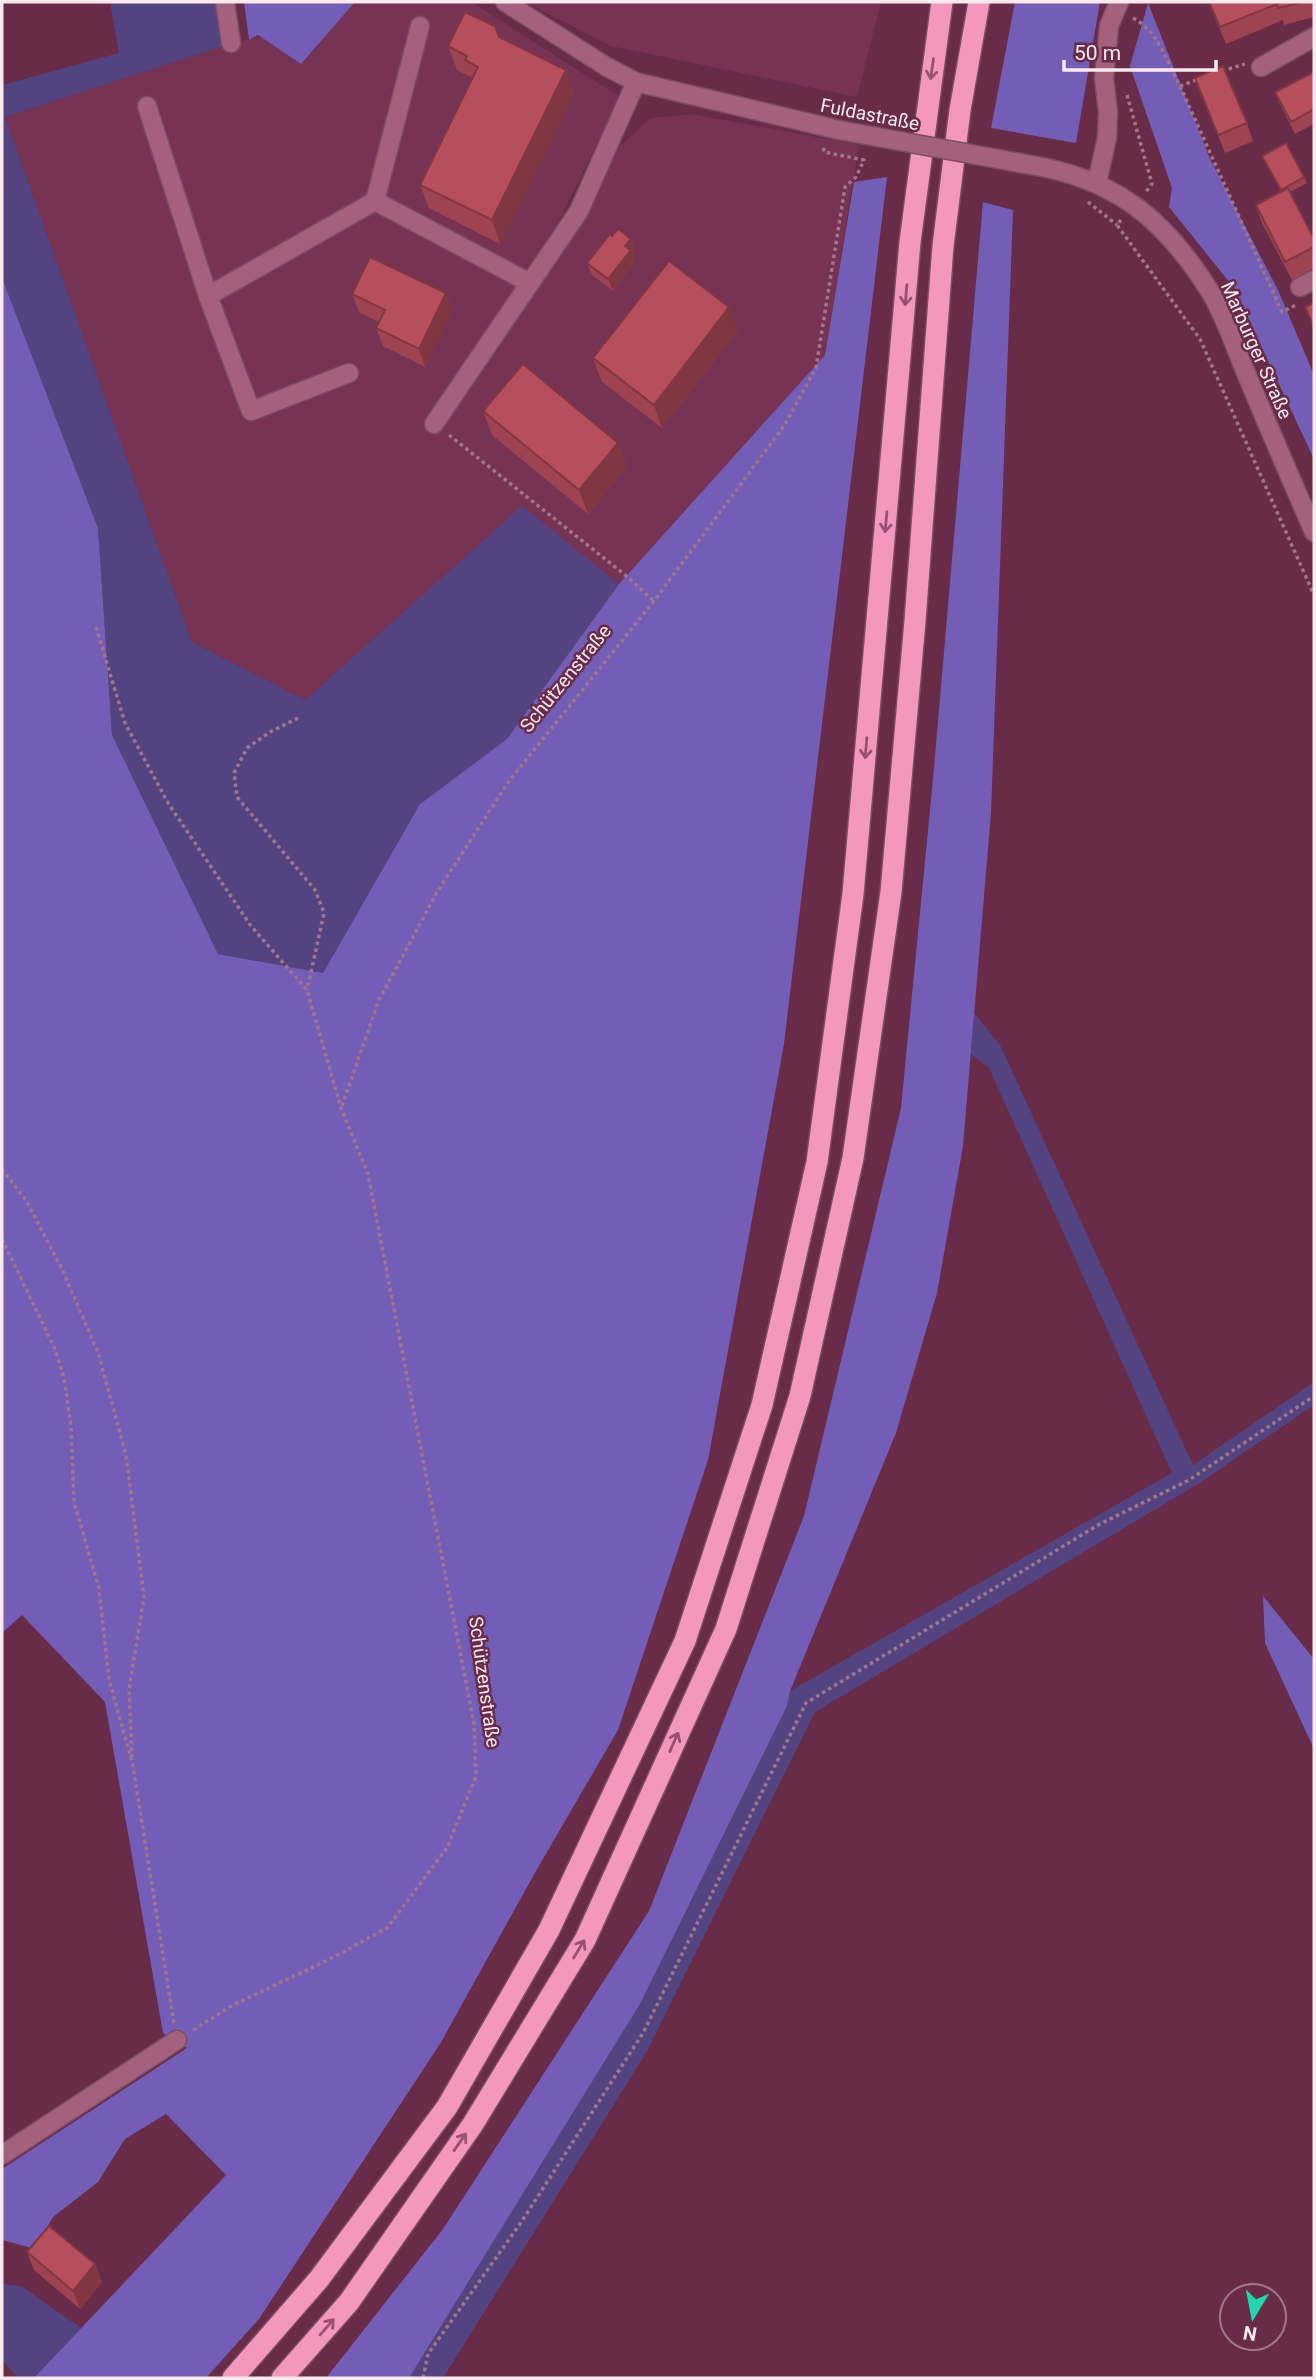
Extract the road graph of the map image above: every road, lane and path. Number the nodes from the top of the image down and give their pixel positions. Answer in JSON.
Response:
{"nodes":[{"id":1,"x":225,"y":2,"type":"edge"},
{"id":2,"x":505,"y":2,"type":"edge"},
{"id":3,"x":942,"y":2,"type":"edge"},
{"id":4,"x":979,"y":2,"type":"edge"},
{"id":5,"x":1117,"y":7,"type":"edge"},
{"id":6,"x":420,"y":26,"type":"dead end"},
{"id":7,"x":1314,"y":37,"type":"edge"},
{"id":8,"x":231,"y":43,"type":"dead end"},
{"id":9,"x":1261,"y":67,"type":"joint"},
{"id":10,"x":1217,"y":72,"type":"edge"},
{"id":11,"x":1205,"y":77,"type":"edge"},
{"id":12,"x":1104,"y":78,"type":"junction"},
{"id":13,"x":636,"y":82,"type":"junction"},
{"id":14,"x":1180,"y":86,"type":"junction"},
{"id":15,"x":147,"y":106,"type":"dead end"},
{"id":16,"x":864,"y":160,"type":"dead end"},
{"id":17,"x":1097,"y":183,"type":"junction"},
{"id":18,"x":376,"y":201,"type":"junction"},
{"id":19,"x":1135,"y":205,"type":"junction"},
{"id":20,"x":530,"y":283,"type":"junction"},
{"id":21,"x":1306,"y":290,"type":"edge"},
{"id":22,"x":208,"y":296,"type":"junction"},
{"id":23,"x":349,"y":373,"type":"dead end"},
{"id":24,"x":434,"y":424,"type":"joint"},
{"id":25,"x":1314,"y":532,"type":"edge"},
{"id":26,"x":1314,"y":595,"type":"edge"},
{"id":27,"x":654,"y":601,"type":"junction"},
{"id":28,"x":96,"y":627,"type":"dead end"},
{"id":29,"x":298,"y":718,"type":"dead end"},
{"id":30,"x":307,"y":989,"type":"junction"},
{"id":31,"x":341,"y":1108,"type":"junction"},
{"id":32,"x":2,"y":1169,"type":"edge"},
{"id":33,"x":2,"y":1238,"type":"edge"},
{"id":34,"x":1314,"y":1396,"type":"edge"},
{"id":35,"x":133,"y":1766,"type":"junction"},
{"id":36,"x":177,"y":2040,"type":"junction"},
{"id":37,"x":2,"y":2155,"type":"edge"},
{"id":38,"x":233,"y":2378,"type":"edge"},
{"id":39,"x":282,"y":2378,"type":"edge"},
{"id":40,"x":423,"y":2378,"type":"edge"}],
"edges":[{"from":1,"to":8,"type":"street"},
{"from":2,"to":13,"type":"street","name":"Fuldastraße"},
{"from":3,"to":38,"type":"highway","one_way":true},
{"from":39,"to":4,"type":"highway","one_way":true},
{"from":5,"to":12,"type":"street"},
{"from":5,"to":14,"type":"path"},
{"from":6,"to":18,"type":"street"},
{"from":7,"to":9,"type":"street"},
{"from":9,"to":10,"type":"path"},
{"from":11,"to":14,"type":"path"},
{"from":12,"to":17,"type":"street"},
{"from":12,"to":19,"type":"path"},
{"from":13,"to":17,"type":"street","name":"Fuldastraße","bridge":true},
{"from":13,"to":20,"type":"street"},
{"from":14,"to":21,"type":"path"},
{"from":15,"to":22,"type":"street"},
{"from":16,"to":27,"type":"path","name":"Schützenstraße"},
{"from":17,"to":19,"type":"street","name":"Marburger Straße"},
{"from":18,"to":20,"type":"street"},
{"from":18,"to":22,"type":"street"},
{"from":19,"to":25,"type":"street","name":"Marburger Straße"},
{"from":19,"to":26,"type":"path"},
{"from":20,"to":24,"type":"street"},
{"from":22,"to":23,"type":"street"},
{"from":24,"to":27,"type":"path"},
{"from":27,"to":31,"type":"path","name":"Schützenstraße"},
{"from":28,"to":30,"type":"path"},
{"from":29,"to":30,"type":"path"},
{"from":30,"to":31,"type":"path","name":"Schützenstraße"},
{"from":31,"to":36,"type":"path","name":"Schützenstraße"},
{"from":32,"to":35,"type":"path"},
{"from":33,"to":35,"type":"path"},
{"from":34,"to":40,"type":"path"},
{"from":35,"to":36,"type":"path"},
{"from":36,"to":37,"type":"street"}]}
